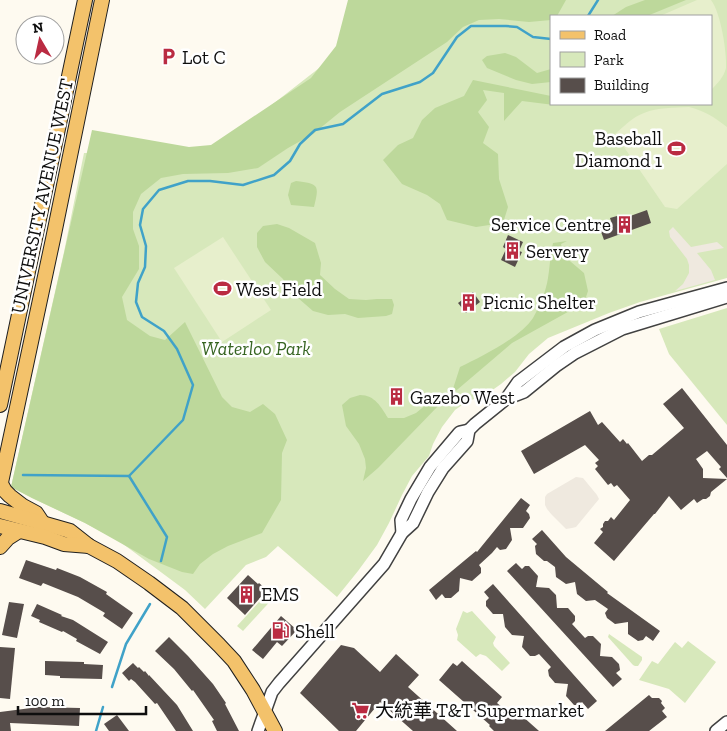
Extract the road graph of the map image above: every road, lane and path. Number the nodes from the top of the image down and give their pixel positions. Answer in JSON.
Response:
{"nodes":[{"id":1,"x":85,"y":0,"type":"edge"},
{"id":2,"x":102,"y":0,"type":"edge"},
{"id":3,"x":727,"y":288,"type":"edge"},
{"id":4,"x":727,"y":297,"type":"edge"},
{"id":5,"x":506,"y":399,"type":"junction"},
{"id":6,"x":0,"y":405,"type":"edge"},
{"id":7,"x":0,"y":485,"type":"edge"},
{"id":8,"x":0,"y":511,"type":"edge"},
{"id":9,"x":43,"y":523,"type":"junction"},
{"id":10,"x":0,"y":526,"type":"edge"},
{"id":11,"x":19,"y":531,"type":"junction"},
{"id":12,"x":89,"y":546,"type":"junction"},
{"id":13,"x":0,"y":547,"type":"edge"},
{"id":14,"x":265,"y":712,"type":"junction"},
{"id":15,"x":727,"y":722,"type":"edge"},
{"id":16,"x":258,"y":731,"type":"edge"},
{"id":17,"x":275,"y":731,"type":"edge"},
{"id":18,"x":716,"y":731,"type":"edge"}],
"edges":[{"from":1,"to":6,"type":"main road","name":"UNIVERSITY AVENUE WEST"},
{"from":2,"to":7,"type":"main road","name":"UNIVERSITY AVENUE WEST"},
{"from":3,"to":5,"type":"street"},
{"from":4,"to":5,"type":"street"},
{"from":5,"to":14,"type":"street"},
{"from":7,"to":9,"type":"main road"},
{"from":8,"to":9,"type":"main road"},
{"from":9,"to":12,"type":"main road"},
{"from":10,"to":11,"type":"main road"},
{"from":11,"to":12,"type":"main road"},
{"from":11,"to":13,"type":"main road"},
{"from":12,"to":14,"type":"main road"},
{"from":14,"to":16,"type":"street"},
{"from":14,"to":17,"type":"main road"},
{"from":15,"to":18,"type":"street"}]}
